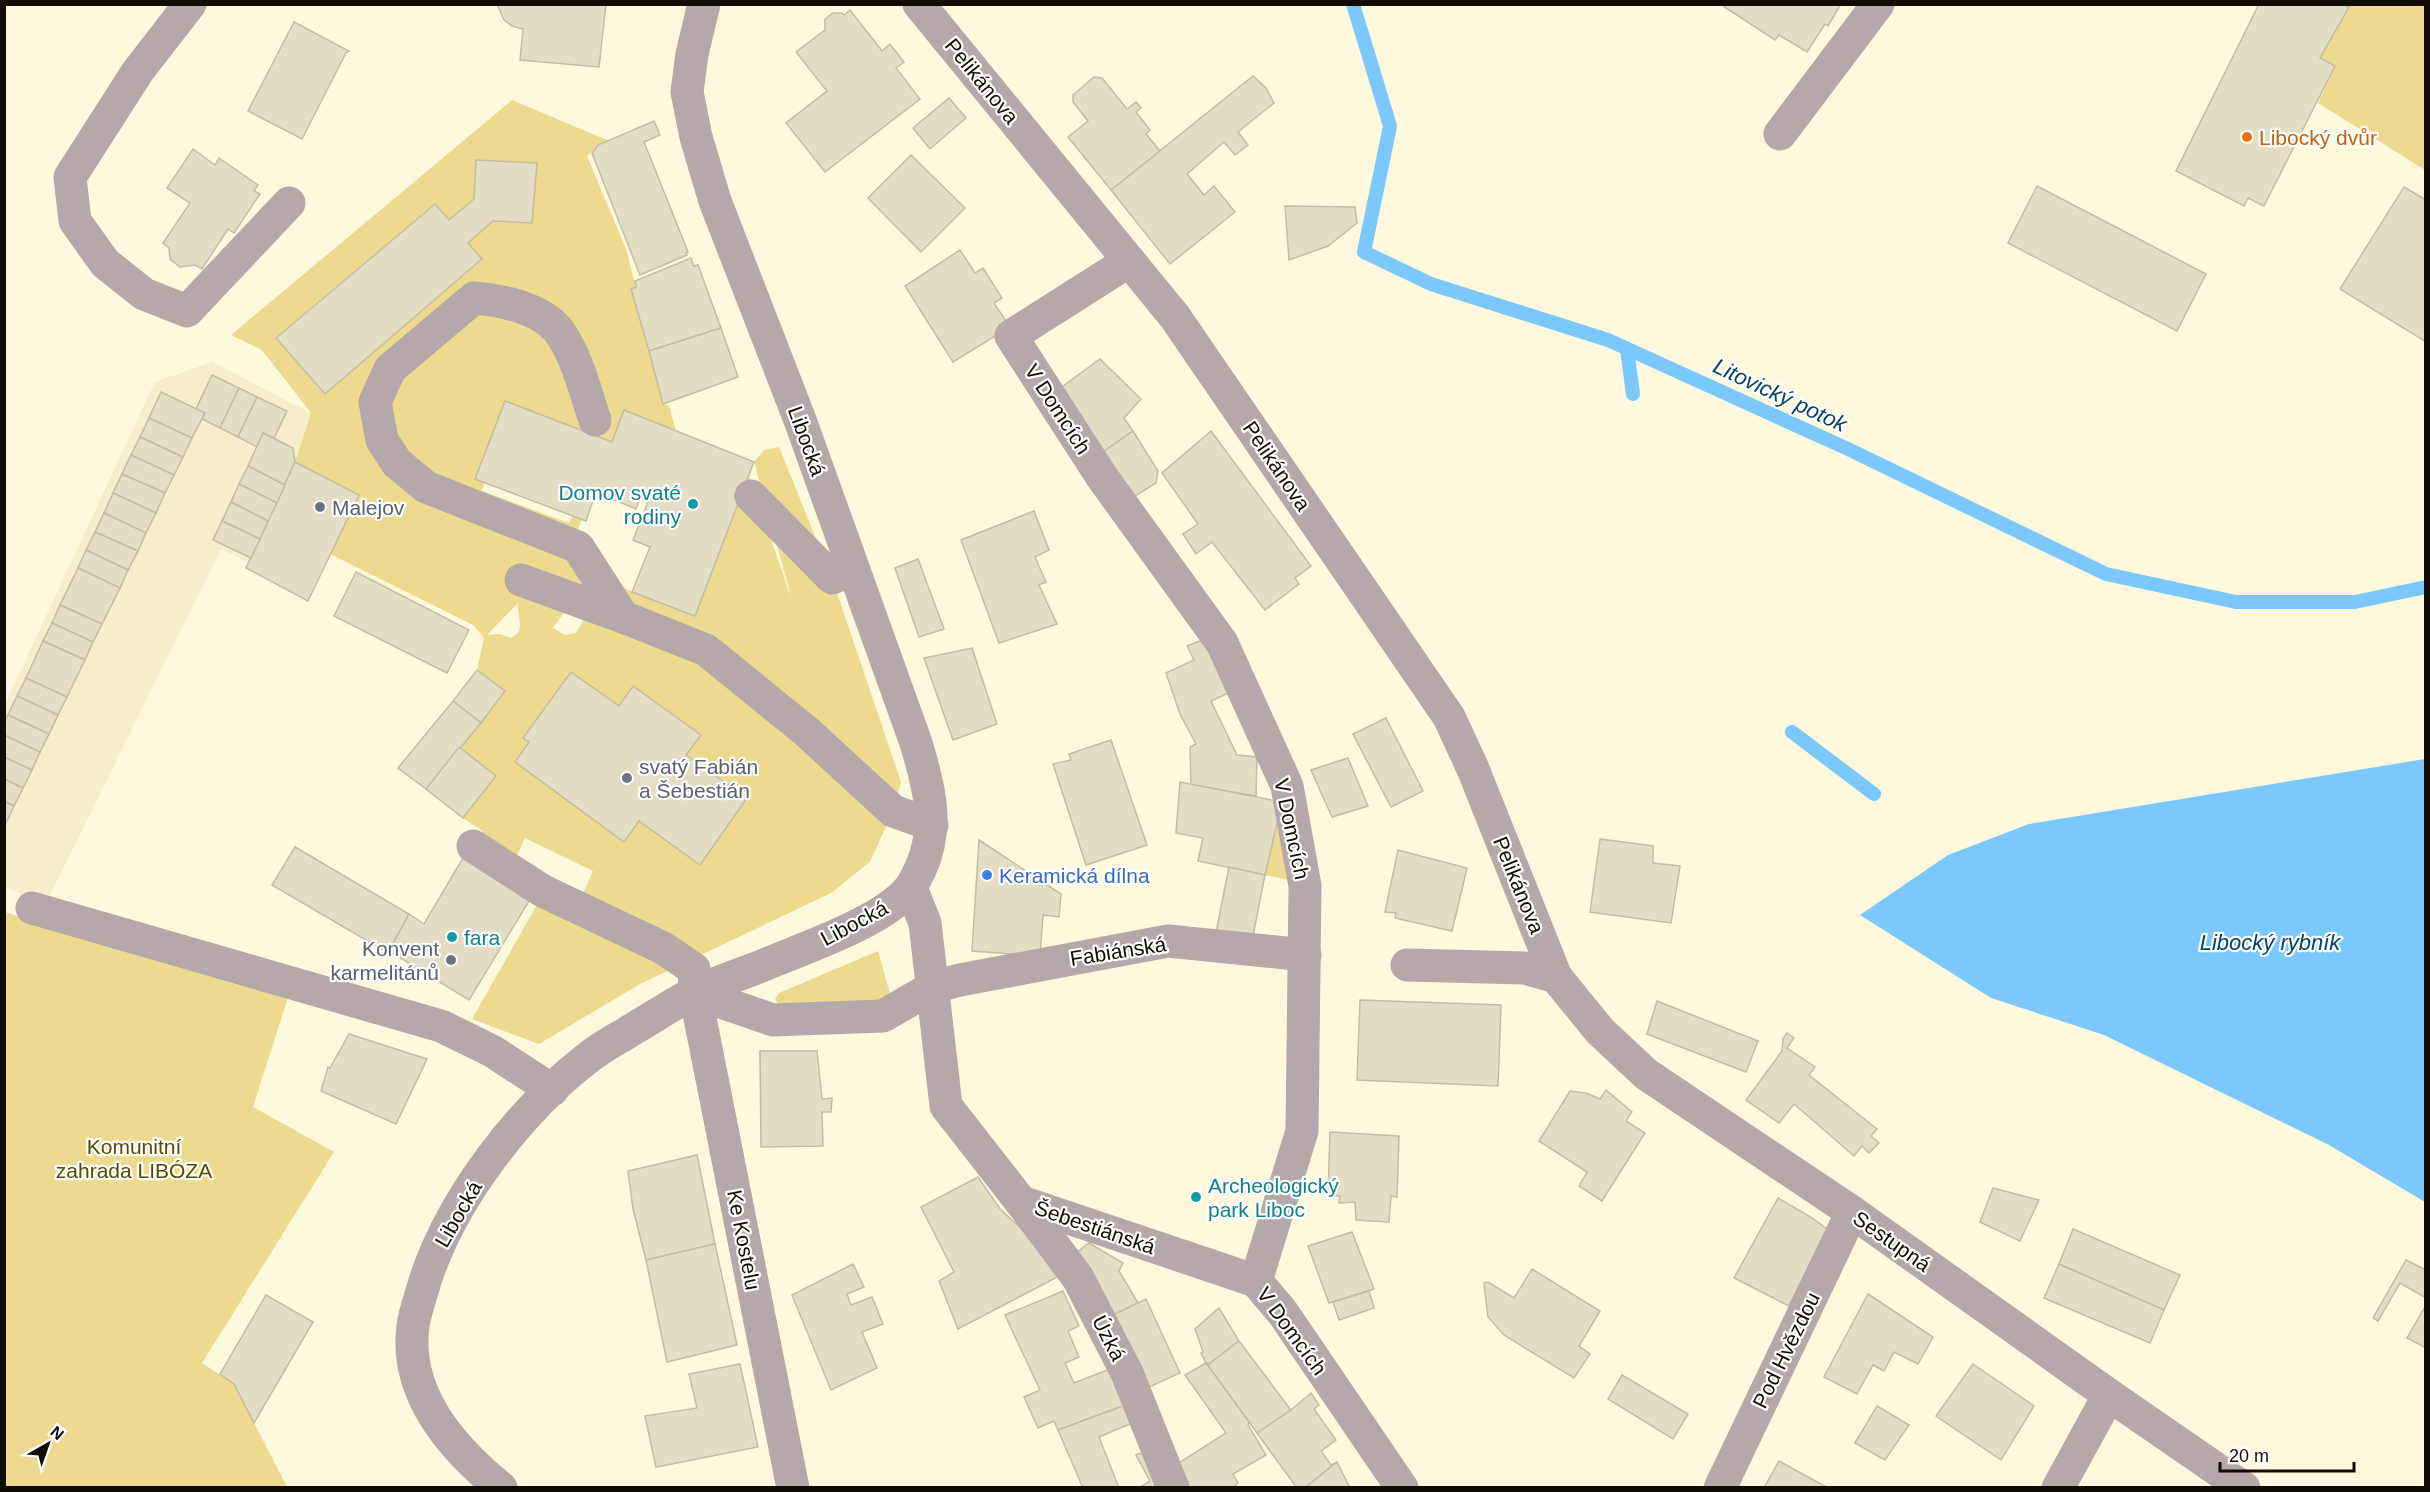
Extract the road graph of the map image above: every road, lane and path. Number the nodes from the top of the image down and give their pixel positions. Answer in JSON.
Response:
{"nodes":[{"id":1,"x":190,"y":4,"type":"edge"},
{"id":2,"x":704,"y":4,"type":"edge"},
{"id":3,"x":919,"y":4,"type":"edge"},
{"id":4,"x":1878,"y":4,"type":"edge"},
{"id":5,"x":1780,"y":134,"type":"dead end"},
{"id":6,"x":289,"y":202,"type":"dead end"},
{"id":7,"x":1129,"y":261,"type":"junction"},
{"id":8,"x":595,"y":420,"type":"dead end"},
{"id":9,"x":751,"y":496,"type":"dead end"},
{"id":10,"x":853,"y":569,"type":"junction"},
{"id":11,"x":521,"y":580,"type":"dead end"},
{"id":12,"x":623,"y":617,"type":"junction"},
{"id":13,"x":932,"y":825,"type":"junction"},
{"id":14,"x":473,"y":846,"type":"dead end"},
{"id":15,"x":911,"y":888,"type":"junction"},
{"id":16,"x":32,"y":908,"type":"dead end"},
{"id":17,"x":1305,"y":955,"type":"junction"},
{"id":18,"x":1407,"y":965,"type":"dead end"},
{"id":19,"x":1556,"y":977,"type":"junction"},
{"id":20,"x":933,"y":987,"type":"junction"},
{"id":21,"x":695,"y":993,"type":"junction"},
{"id":22,"x":552,"y":1090,"type":"junction"},
{"id":23,"x":1022,"y":1202,"type":"junction"},
{"id":24,"x":1852,"y":1212,"type":"junction"},
{"id":25,"x":1256,"y":1281,"type":"junction"},
{"id":26,"x":2109,"y":1395,"type":"junction"},
{"id":27,"x":501,"y":1488,"type":"edge"},
{"id":28,"x":793,"y":1488,"type":"edge"},
{"id":29,"x":1173,"y":1488,"type":"edge"},
{"id":30,"x":1402,"y":1488,"type":"edge"},
{"id":31,"x":1720,"y":1488,"type":"edge"},
{"id":32,"x":2058,"y":1488,"type":"edge"},
{"id":33,"x":2244,"y":1488,"type":"edge"}],
"edges":[{"from":1,"to":6,"type":"street"},
{"from":2,"to":10,"type":"street","name":"Libocká"},
{"from":3,"to":7,"type":"street","name":"Pelikánova"},
{"from":4,"to":5,"type":"street"},
{"from":7,"to":17,"type":"street","name":"V Domcích"},
{"from":7,"to":19,"type":"street","name":"Pelikánova"},
{"from":8,"to":12,"type":"street"},
{"from":9,"to":10,"type":"street"},
{"from":10,"to":13,"type":"street","name":"Libocká"},
{"from":11,"to":12,"type":"street"},
{"from":12,"to":13,"type":"street"},
{"from":13,"to":15,"type":"street","name":"Libocká"},
{"from":14,"to":21,"type":"street","name":"Ke Kostelu"},
{"from":15,"to":20,"type":"street","name":"Šebestiánská"},
{"from":15,"to":21,"type":"street","name":"Libocká"},
{"from":16,"to":22,"type":"street"},
{"from":17,"to":20,"type":"street","name":"Fabiánská"},
{"from":17,"to":25,"type":"street","name":"V Domcích"},
{"from":18,"to":19,"type":"street"},
{"from":19,"to":24,"type":"street","name":"Sestupná"},
{"from":20,"to":21,"type":"street","name":"Fabiánská"},
{"from":20,"to":23,"type":"street","name":"Šebestiánská"},
{"from":21,"to":22,"type":"street","name":"Libocká"},
{"from":21,"to":28,"type":"street","name":"Ke Kostelu"},
{"from":22,"to":27,"type":"street","name":"Libocká"},
{"from":23,"to":25,"type":"street","name":"Šebestiánská"},
{"from":23,"to":29,"type":"street","name":"Úzká"},
{"from":24,"to":26,"type":"street","name":"Sestupná"},
{"from":24,"to":31,"type":"street","name":"Pod Hvězdou"},
{"from":25,"to":30,"type":"street","name":"V Domcích"},
{"from":26,"to":32,"type":"street"},
{"from":26,"to":33,"type":"street","name":"Sestupná"}]}
